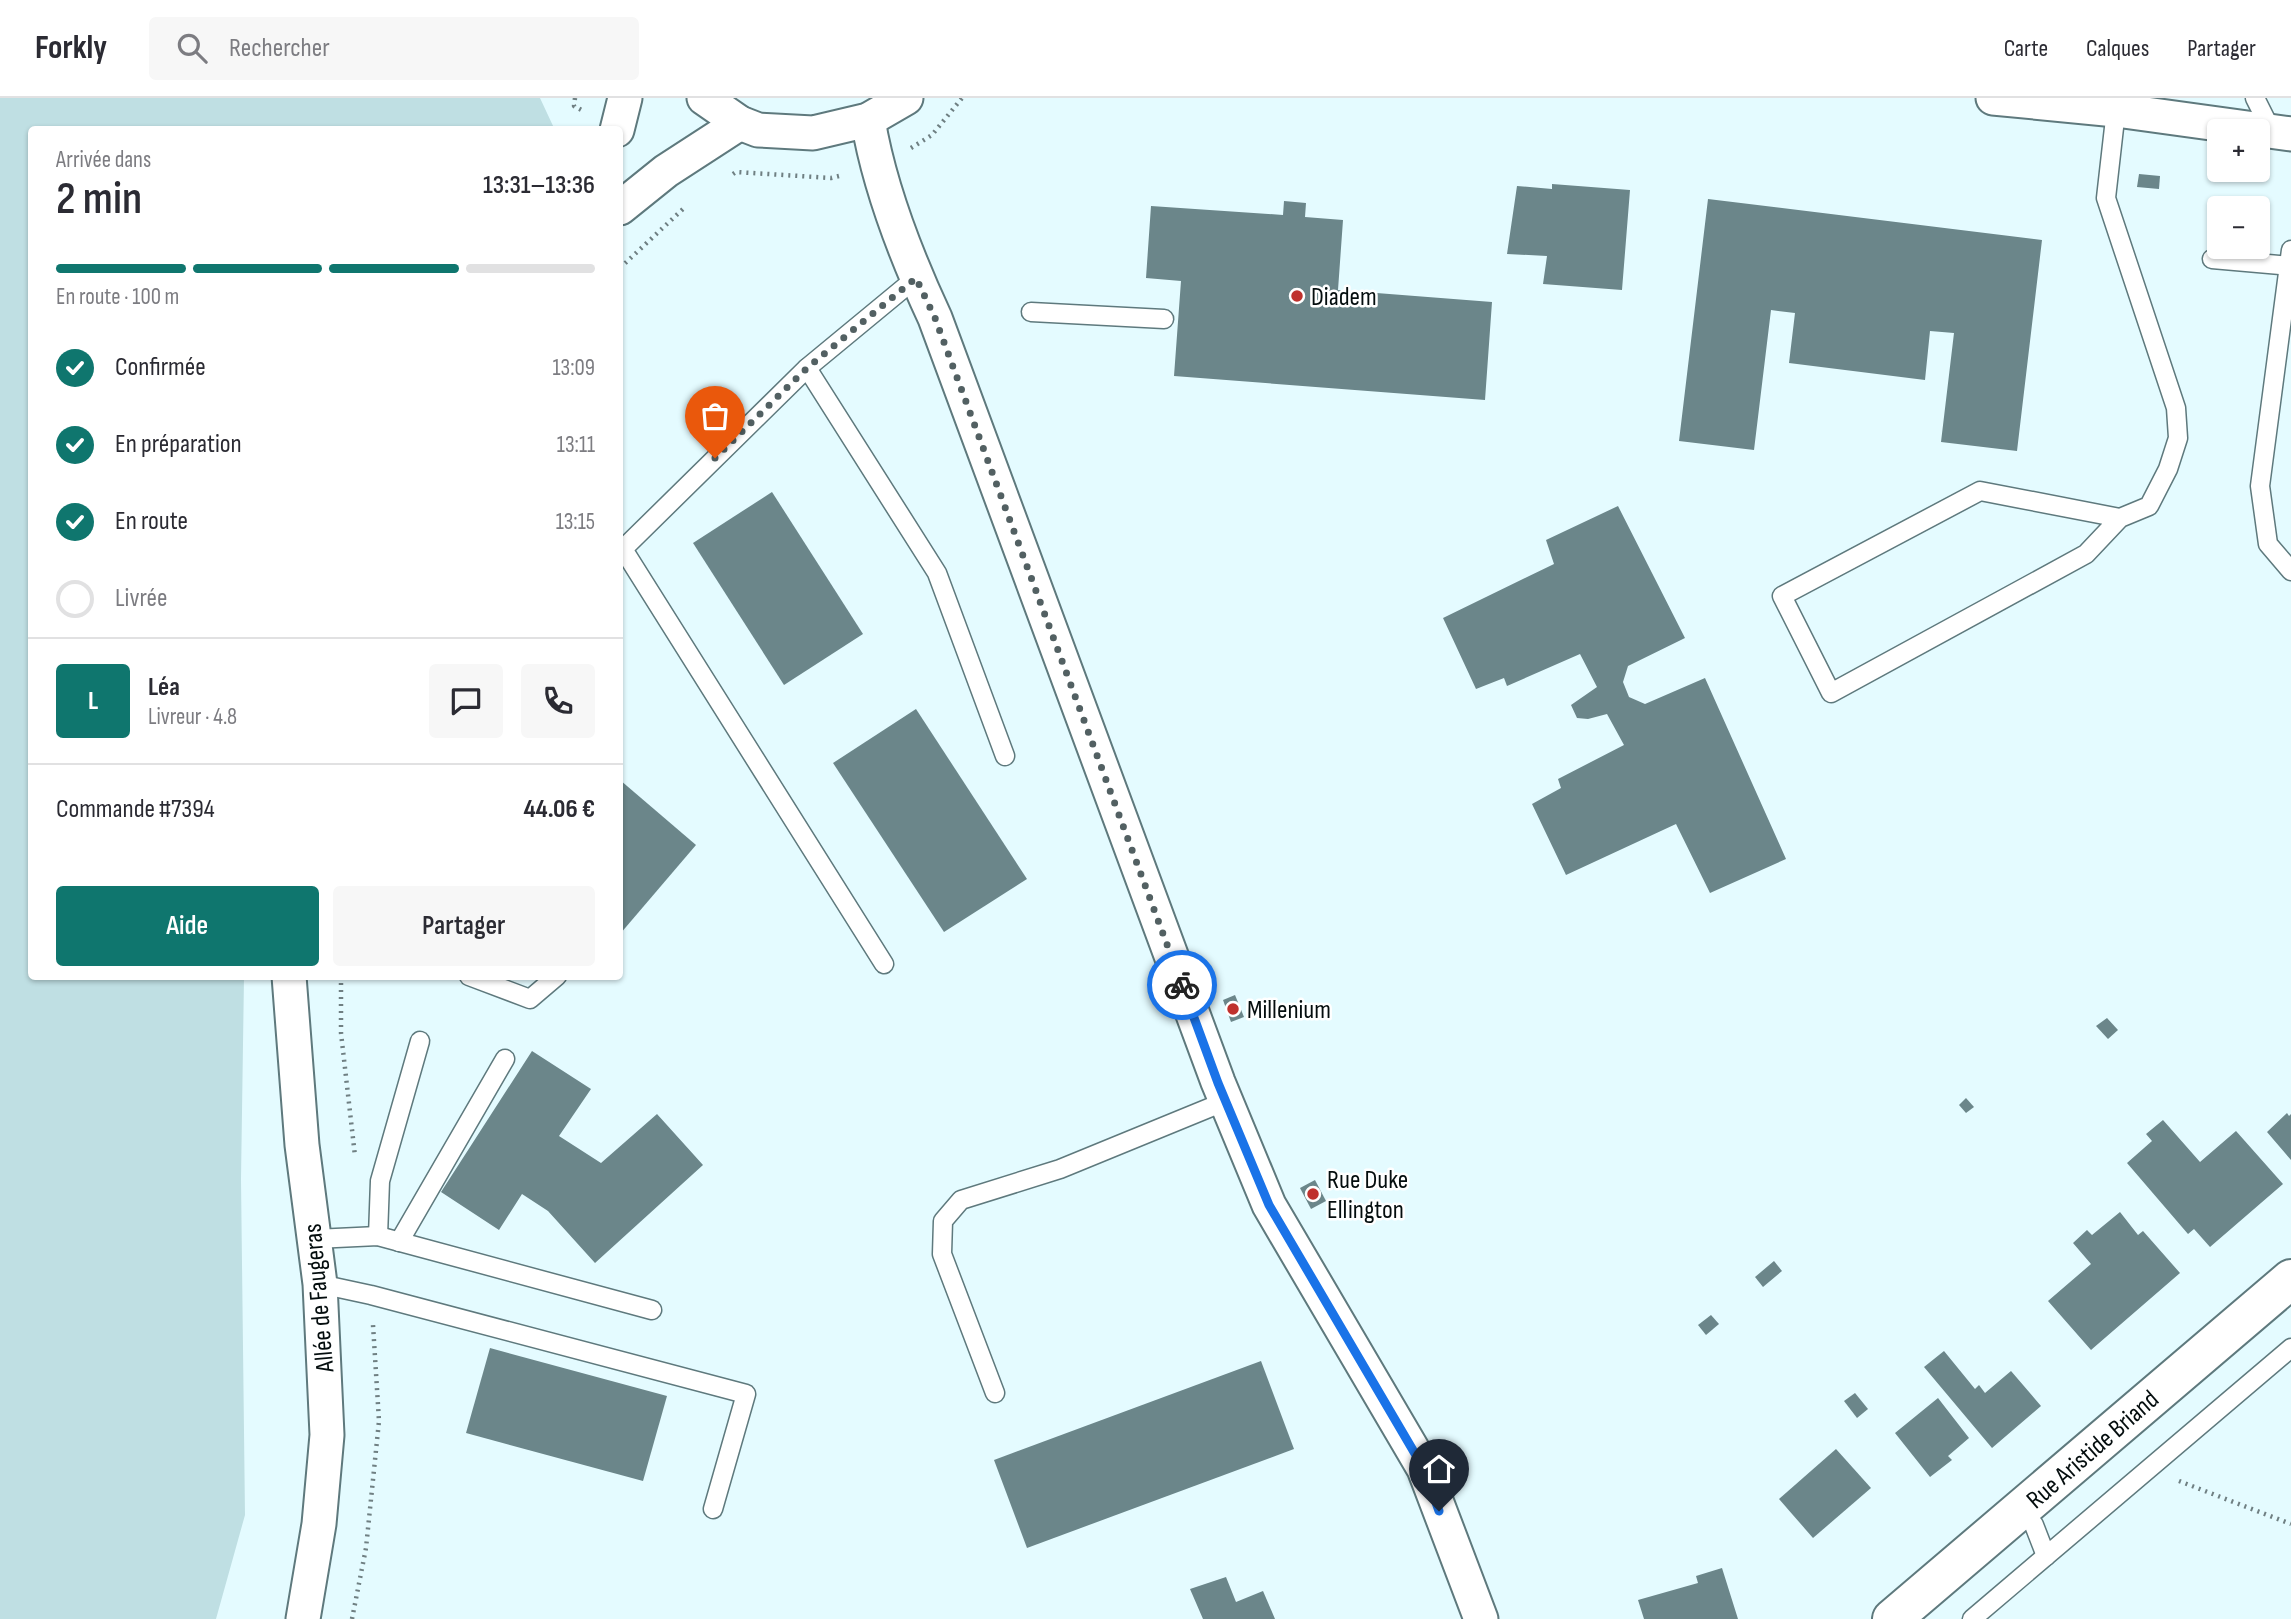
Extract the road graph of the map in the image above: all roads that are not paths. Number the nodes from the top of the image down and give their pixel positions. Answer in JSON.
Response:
{"nodes":[{"id":1,"x":625,"y":98,"type":"edge"},
{"id":2,"x":704,"y":98,"type":"edge"},
{"id":3,"x":906,"y":98,"type":"edge"},
{"id":4,"x":1993,"y":98,"type":"edge"},
{"id":5,"x":2255,"y":98,"type":"edge"},
{"id":6,"x":2116,"y":110,"type":"junction"},
{"id":7,"x":868,"y":120,"type":"junction"},
{"id":8,"x":740,"y":123,"type":"junction"},
{"id":9,"x":618,"y":126,"type":"edge"},
{"id":10,"x":2282,"y":133,"type":"edge"},
{"id":11,"x":623,"y":206,"type":"edge"},
{"id":12,"x":2212,"y":259,"type":"dead end"},
{"id":13,"x":2290,"y":261,"type":"edge"},
{"id":14,"x":916,"y":278,"type":"junction"},
{"id":15,"x":1031,"y":312,"type":"dead end"},
{"id":16,"x":1164,"y":319,"type":"dead end"},
{"id":17,"x":807,"y":368,"type":"junction"},
{"id":18,"x":2120,"y":518,"type":"junction"},
{"id":19,"x":2291,"y":571,"type":"edge"},
{"id":20,"x":1005,"y":756,"type":"dead end"},
{"id":21,"x":884,"y":964,"type":"dead end"},
{"id":22,"x":289,"y":980,"type":"edge"},
{"id":23,"x":479,"y":980,"type":"edge"},
{"id":24,"x":552,"y":980,"type":"edge"},
{"id":25,"x":420,"y":1041,"type":"dead end"},
{"id":26,"x":505,"y":1059,"type":"dead end"},
{"id":27,"x":1226,"y":1101,"type":"junction"},
{"id":28,"x":378,"y":1236,"type":"junction"},
{"id":29,"x":315,"y":1239,"type":"junction"},
{"id":30,"x":399,"y":1242,"type":"junction"},
{"id":31,"x":2291,"y":1279,"type":"edge"},
{"id":32,"x":320,"y":1284,"type":"junction"},
{"id":33,"x":652,"y":1310,"type":"dead end"},
{"id":34,"x":2291,"y":1348,"type":"edge"},
{"id":35,"x":995,"y":1393,"type":"dead end"},
{"id":36,"x":713,"y":1509,"type":"dead end"},
{"id":37,"x":2022,"y":1509,"type":"junction"},
{"id":38,"x":2046,"y":1556,"type":"junction"},
{"id":39,"x":303,"y":1619,"type":"edge"},
{"id":40,"x":1481,"y":1619,"type":"edge"},
{"id":41,"x":1892,"y":1619,"type":"edge"},
{"id":42,"x":1972,"y":1619,"type":"edge"}],
"edges":[{"from":1,"to":9,"type":"street"},
{"from":2,"to":8,"type":"street"},
{"from":3,"to":7,"type":"street"},
{"from":4,"to":6,"type":"street"},
{"from":5,"to":10,"type":"lane"},
{"from":6,"to":10,"type":"street"},
{"from":6,"to":18,"type":"lane"},
{"from":7,"to":8,"type":"street"},
{"from":7,"to":14,"type":"street"},
{"from":8,"to":11,"type":"street"},
{"from":12,"to":13,"type":"lane"},
{"from":13,"to":19,"type":"lane"},
{"from":14,"to":17,"type":"lane"},
{"from":14,"to":27,"type":"street"},
{"from":15,"to":16,"type":"lane"},
{"from":17,"to":20,"type":"lane"},
{"from":17,"to":21,"type":"lane"},
{"from":18,"to":18,"type":"lane"},
{"from":22,"to":29,"type":"street","name":"Allée de Faugeras"},
{"from":23,"to":24,"type":"lane"},
{"from":25,"to":28,"type":"lane"},
{"from":26,"to":30,"type":"lane"},
{"from":27,"to":35,"type":"lane"},
{"from":27,"to":40,"type":"street"},
{"from":28,"to":29,"type":"lane"},
{"from":28,"to":30,"type":"lane"},
{"from":29,"to":32,"type":"street","name":"Allée de Faugeras"},
{"from":30,"to":33,"type":"lane"},
{"from":31,"to":37,"type":"street","name":"Rue Aristide Briand"},
{"from":32,"to":36,"type":"lane"},
{"from":32,"to":39,"type":"street","name":"Allée de Faugeras"},
{"from":34,"to":38,"type":"lane"},
{"from":37,"to":38,"type":"lane"},
{"from":37,"to":41,"type":"street","name":"Rue Aristide Briand"},
{"from":38,"to":42,"type":"lane"}]}
